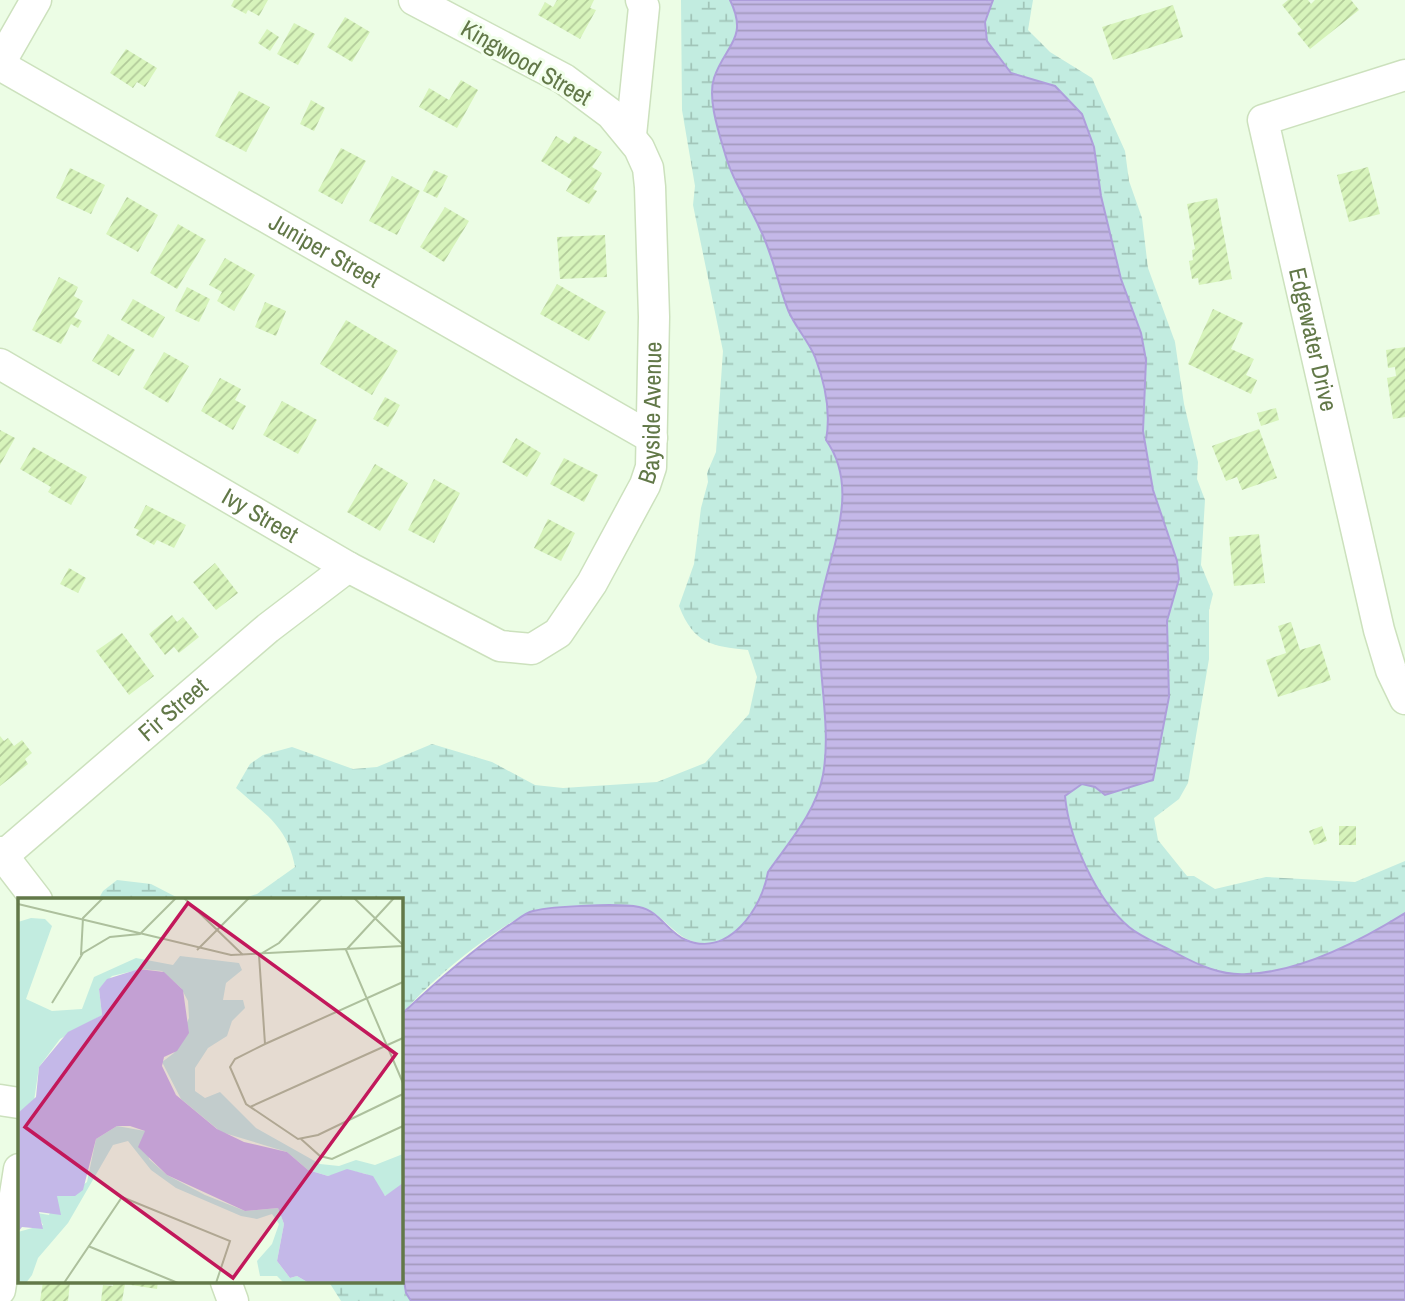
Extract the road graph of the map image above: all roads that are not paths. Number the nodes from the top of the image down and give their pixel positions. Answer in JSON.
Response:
{"nodes":[{"id":1,"x":36,"y":0,"type":"edge"},
{"id":2,"x":414,"y":0,"type":"edge"},
{"id":3,"x":641,"y":0,"type":"edge"},
{"id":4,"x":0,"y":64,"type":"edge"},
{"id":5,"x":1405,"y":75,"type":"edge"},
{"id":6,"x":631,"y":135,"type":"junction"},
{"id":7,"x":0,"y":364,"type":"edge"},
{"id":8,"x":652,"y":438,"type":"junction"},
{"id":9,"x":348,"y":567,"type":"junction"},
{"id":10,"x":526,"y":650,"type":"joint"},
{"id":11,"x":1405,"y":699,"type":"edge"},
{"id":12,"x":1,"y":854,"type":"edge"},
{"id":13,"x":35,"y":898,"type":"edge"},
{"id":14,"x":0,"y":1100,"type":"edge"},
{"id":15,"x":18,"y":1103,"type":"edge"},
{"id":16,"x":18,"y":1175,"type":"edge"},
{"id":17,"x":227,"y":1284,"type":"edge"},
{"id":18,"x":0,"y":1290,"type":"edge"},
{"id":19,"x":233,"y":1301,"type":"edge"}],
"edges":[{"from":1,"to":4,"type":"street"},
{"from":2,"to":6,"type":"street","name":"Kingwood Street"},
{"from":3,"to":6,"type":"street"},
{"from":4,"to":8,"type":"street","name":"Juniper Street"},
{"from":5,"to":11,"type":"street","name":"Edgewater Drive"},
{"from":6,"to":8,"type":"street","name":"Bayside Avenue"},
{"from":7,"to":9,"type":"street","name":"Ivy Street"},
{"from":8,"to":10,"type":"street","name":"Bayside Avenue"},
{"from":9,"to":10,"type":"street","name":"Ivy Street"},
{"from":9,"to":12,"type":"street","name":"Fir Street"},
{"from":12,"to":13,"type":"street"},
{"from":14,"to":15,"type":"street"},
{"from":16,"to":18,"type":"street"},
{"from":17,"to":19,"type":"street"}]}
